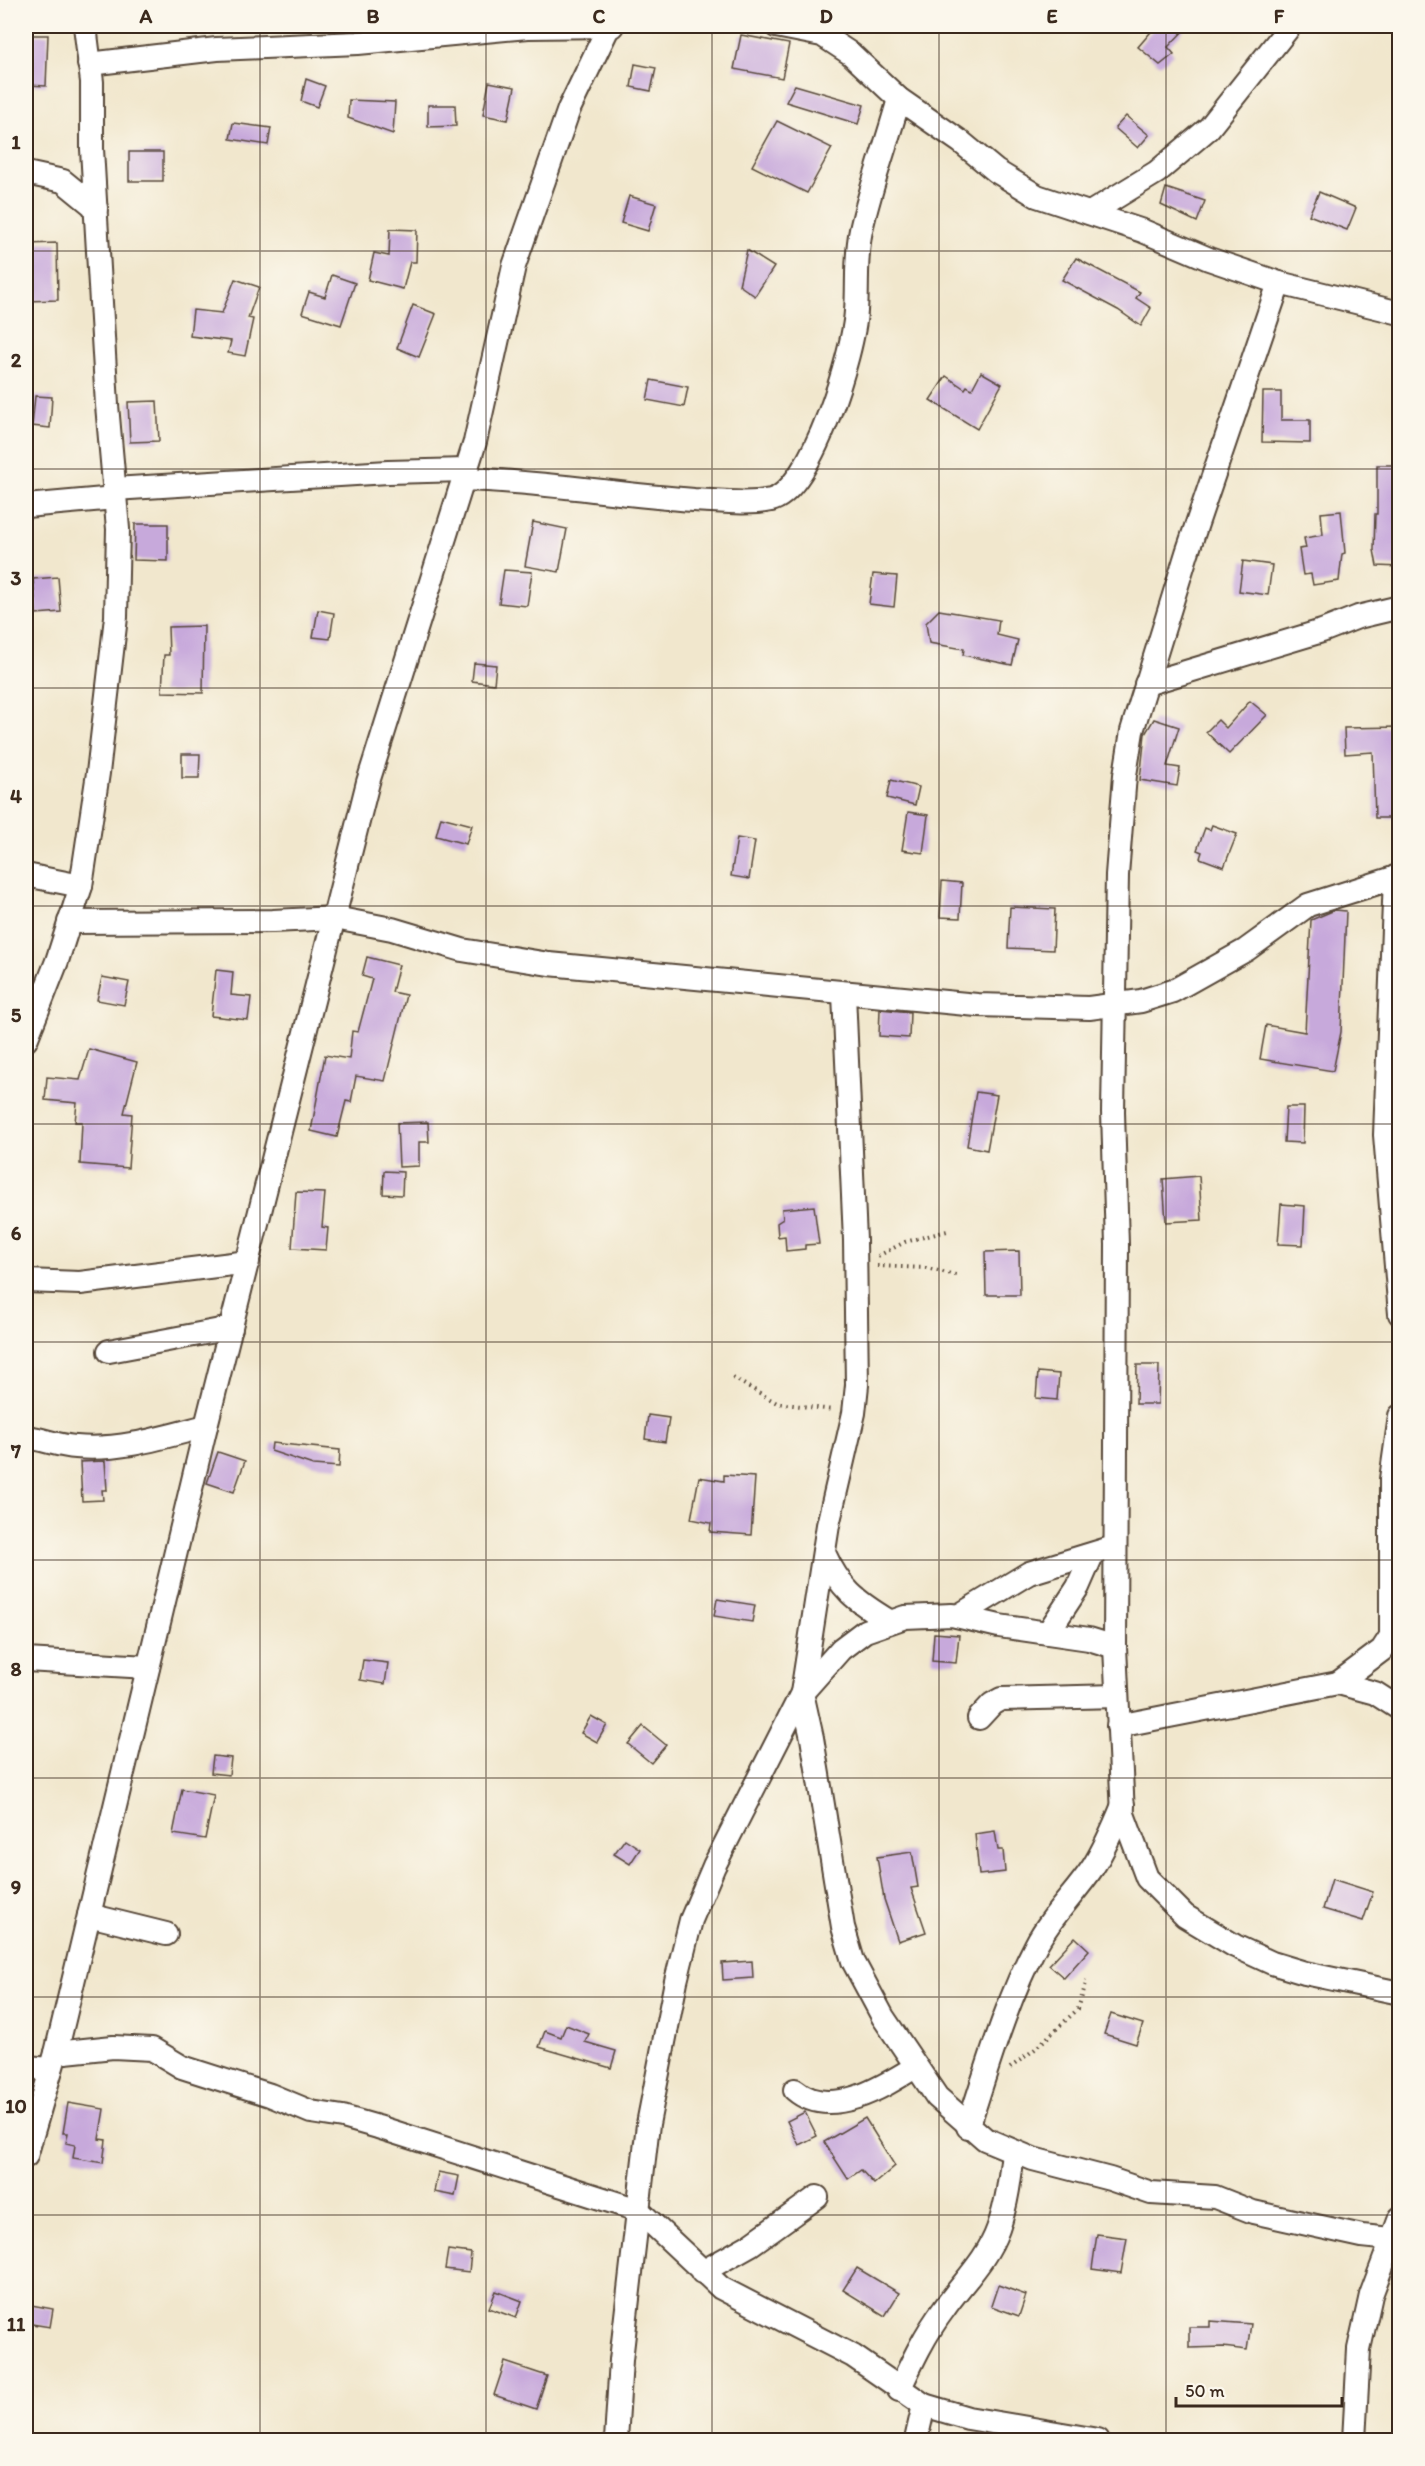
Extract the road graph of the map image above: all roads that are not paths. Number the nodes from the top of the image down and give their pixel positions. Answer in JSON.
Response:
{"nodes":[{"id":1,"x":85,"y":26,"type":"edge"},
{"id":2,"x":611,"y":26,"type":"edge"},
{"id":3,"x":776,"y":26,"type":"edge"},
{"id":4,"x":1290,"y":26,"type":"edge"},
{"id":5,"x":820,"y":30,"type":"edge"},
{"id":6,"x":89,"y":64,"type":"junction"},
{"id":7,"x":899,"y":99,"type":"junction"},
{"id":8,"x":26,"y":173,"type":"edge"},
{"id":9,"x":96,"y":208,"type":"junction"},
{"id":10,"x":1090,"y":213,"type":"junction"},
{"id":11,"x":1279,"y":283,"type":"junction"},
{"id":12,"x":1400,"y":313,"type":"edge"},
{"id":13,"x":465,"y":474,"type":"junction"},
{"id":14,"x":115,"y":493,"type":"junction"},
{"id":15,"x":26,"y":506,"type":"edge"},
{"id":16,"x":1400,"y":607,"type":"edge"},
{"id":17,"x":1146,"y":684,"type":"junction"},
{"id":18,"x":26,"y":875,"type":"edge"},
{"id":19,"x":1397,"y":876,"type":"edge"},
{"id":20,"x":81,"y":886,"type":"junction"},
{"id":21,"x":335,"y":918,"type":"junction"},
{"id":22,"x":69,"y":921,"type":"junction"},
{"id":23,"x":844,"y":994,"type":"junction"},
{"id":24,"x":1115,"y":1005,"type":"junction"},
{"id":25,"x":26,"y":1040,"type":"edge"},
{"id":26,"x":248,"y":1262,"type":"junction"},
{"id":27,"x":26,"y":1281,"type":"edge"},
{"id":28,"x":1400,"y":1314,"type":"edge"},
{"id":29,"x":231,"y":1328,"type":"junction"},
{"id":30,"x":109,"y":1351,"type":"dead end"},
{"id":31,"x":1400,"y":1416,"type":"edge"},
{"id":32,"x":206,"y":1426,"type":"junction"},
{"id":33,"x":26,"y":1437,"type":"edge"},
{"id":34,"x":1114,"y":1547,"type":"junction"},
{"id":35,"x":824,"y":1553,"type":"junction"},
{"id":36,"x":1092,"y":1555,"type":"junction"},
{"id":37,"x":958,"y":1616,"type":"junction"},
{"id":38,"x":889,"y":1621,"type":"junction"},
{"id":39,"x":1049,"y":1631,"type":"junction"},
{"id":40,"x":1115,"y":1647,"type":"junction"},
{"id":41,"x":26,"y":1660,"type":"edge"},
{"id":42,"x":148,"y":1667,"type":"junction"},
{"id":43,"x":1338,"y":1683,"type":"junction"},
{"id":44,"x":802,"y":1693,"type":"junction"},
{"id":45,"x":1117,"y":1696,"type":"junction"},
{"id":46,"x":1400,"y":1709,"type":"edge"},
{"id":47,"x":979,"y":1718,"type":"dead end"},
{"id":48,"x":1118,"y":1726,"type":"junction"},
{"id":49,"x":1123,"y":1805,"type":"junction"},
{"id":50,"x":89,"y":1915,"type":"junction"},
{"id":51,"x":166,"y":1934,"type":"dead end"},
{"id":52,"x":1400,"y":1993,"type":"edge"},
{"id":53,"x":53,"y":2061,"type":"junction"},
{"id":54,"x":26,"y":2067,"type":"edge"},
{"id":55,"x":915,"y":2067,"type":"junction"},
{"id":56,"x":795,"y":2090,"type":"dead end"},
{"id":57,"x":969,"y":2127,"type":"junction"},
{"id":58,"x":1012,"y":2152,"type":"junction"},
{"id":59,"x":26,"y":2156,"type":"edge"},
{"id":60,"x":817,"y":2197,"type":"dead end"},
{"id":61,"x":639,"y":2210,"type":"junction"},
{"id":62,"x":1400,"y":2218,"type":"edge"},
{"id":63,"x":1395,"y":2240,"type":"edge"},
{"id":64,"x":702,"y":2272,"type":"junction"},
{"id":65,"x":899,"y":2390,"type":"junction"},
{"id":66,"x":924,"y":2405,"type":"junction"},
{"id":67,"x":616,"y":2440,"type":"edge"},
{"id":68,"x":916,"y":2440,"type":"edge"},
{"id":69,"x":1098,"y":2440,"type":"edge"},
{"id":70,"x":1354,"y":2440,"type":"edge"}],
"edges":[{"from":1,"to":6,"type":"street"},
{"from":2,"to":6,"type":"street"},
{"from":2,"to":13,"type":"street"},
{"from":3,"to":5,"type":"street"},
{"from":4,"to":10,"type":"street"},
{"from":5,"to":7,"type":"street"},
{"from":6,"to":9,"type":"street"},
{"from":7,"to":10,"type":"street"},
{"from":7,"to":13,"type":"street"},
{"from":8,"to":9,"type":"street"},
{"from":9,"to":14,"type":"street"},
{"from":10,"to":11,"type":"street"},
{"from":11,"to":12,"type":"street"},
{"from":11,"to":17,"type":"street"},
{"from":13,"to":14,"type":"street"},
{"from":13,"to":21,"type":"street"},
{"from":14,"to":15,"type":"street"},
{"from":14,"to":20,"type":"street"},
{"from":16,"to":17,"type":"street"},
{"from":17,"to":24,"type":"street"},
{"from":18,"to":20,"type":"street"},
{"from":19,"to":24,"type":"street"},
{"from":19,"to":28,"type":"street"},
{"from":20,"to":22,"type":"street"},
{"from":21,"to":22,"type":"street"},
{"from":21,"to":23,"type":"street"},
{"from":21,"to":26,"type":"street"},
{"from":22,"to":25,"type":"street"},
{"from":23,"to":24,"type":"street"},
{"from":23,"to":35,"type":"street"},
{"from":24,"to":34,"type":"street"},
{"from":26,"to":27,"type":"street"},
{"from":26,"to":29,"type":"street"},
{"from":29,"to":30,"type":"street"},
{"from":29,"to":32,"type":"street"},
{"from":31,"to":43,"type":"street"},
{"from":32,"to":33,"type":"street"},
{"from":32,"to":42,"type":"street"},
{"from":34,"to":36,"type":"street"},
{"from":34,"to":40,"type":"street"},
{"from":35,"to":38,"type":"street"},
{"from":35,"to":44,"type":"street"},
{"from":36,"to":37,"type":"street"},
{"from":36,"to":39,"type":"street"},
{"from":37,"to":38,"type":"street"},
{"from":37,"to":39,"type":"street"},
{"from":38,"to":44,"type":"street"},
{"from":39,"to":40,"type":"street"},
{"from":40,"to":45,"type":"street"},
{"from":41,"to":42,"type":"street"},
{"from":42,"to":50,"type":"street"},
{"from":43,"to":46,"type":"street"},
{"from":43,"to":48,"type":"street"},
{"from":44,"to":55,"type":"street"},
{"from":44,"to":61,"type":"street"},
{"from":45,"to":47,"type":"street"},
{"from":45,"to":48,"type":"street"},
{"from":48,"to":49,"type":"street"},
{"from":49,"to":52,"type":"street"},
{"from":49,"to":57,"type":"street"},
{"from":50,"to":51,"type":"street"},
{"from":50,"to":53,"type":"street"},
{"from":53,"to":54,"type":"street"},
{"from":53,"to":59,"type":"street"},
{"from":53,"to":61,"type":"street"},
{"from":55,"to":56,"type":"street"},
{"from":55,"to":57,"type":"street"},
{"from":57,"to":58,"type":"street"},
{"from":58,"to":63,"type":"street"},
{"from":58,"to":65,"type":"street"},
{"from":60,"to":64,"type":"street"},
{"from":61,"to":64,"type":"street"},
{"from":61,"to":67,"type":"street"},
{"from":62,"to":63,"type":"street"},
{"from":63,"to":70,"type":"street"},
{"from":64,"to":65,"type":"street"},
{"from":65,"to":66,"type":"street"},
{"from":66,"to":68,"type":"street"},
{"from":66,"to":69,"type":"street"}]}
